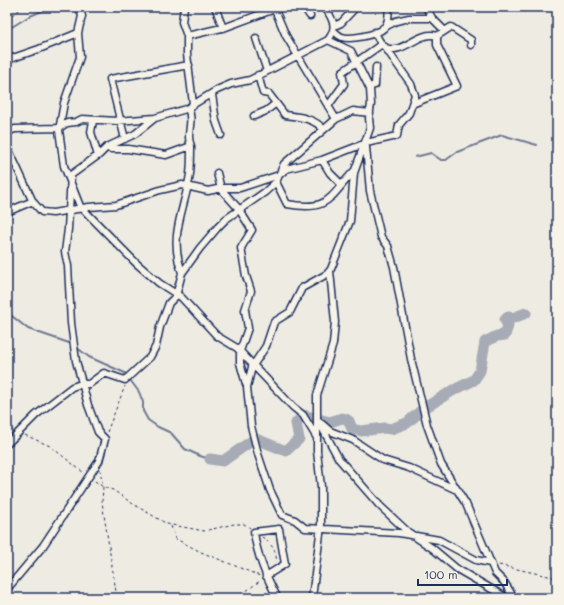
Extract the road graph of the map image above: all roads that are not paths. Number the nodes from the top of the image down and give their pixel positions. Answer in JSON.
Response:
{"nodes":[{"id":1,"x":80,"y":7,"type":"edge"},
{"id":2,"x":184,"y":7,"type":"edge"},
{"id":3,"x":215,"y":7,"type":"edge"},
{"id":4,"x":304,"y":7,"type":"edge"},
{"id":5,"x":325,"y":7,"type":"edge"},
{"id":6,"x":356,"y":7,"type":"edge"},
{"id":7,"x":388,"y":7,"type":"edge"},
{"id":8,"x":426,"y":7,"type":"edge"},
{"id":9,"x":277,"y":8,"type":"edge"},
{"id":10,"x":310,"y":16,"type":"dead end"},
{"id":11,"x":432,"y":18,"type":"junction"},
{"id":12,"x":223,"y":28,"type":"junction"},
{"id":13,"x":334,"y":28,"type":"junction"},
{"id":14,"x":383,"y":28,"type":"junction"},
{"id":15,"x":444,"y":30,"type":"junction"},
{"id":16,"x":374,"y":32,"type":"junction"},
{"id":17,"x":78,"y":33,"type":"junction"},
{"id":18,"x":187,"y":36,"type":"junction"},
{"id":19,"x":437,"y":36,"type":"junction"},
{"id":20,"x":256,"y":38,"type":"dead end"},
{"id":21,"x":328,"y":40,"type":"junction"},
{"id":22,"x":471,"y":45,"type":"dead end"},
{"id":23,"x":384,"y":46,"type":"junction"},
{"id":24,"x":344,"y":47,"type":"junction"},
{"id":25,"x":298,"y":56,"type":"junction"},
{"id":26,"x":7,"y":60,"type":"edge"},
{"id":27,"x":356,"y":61,"type":"junction"},
{"id":28,"x":189,"y":65,"type":"junction"},
{"id":29,"x":376,"y":66,"type":"dead end"},
{"id":30,"x":267,"y":71,"type":"junction"},
{"id":31,"x":258,"y":75,"type":"junction"},
{"id":32,"x":369,"y":87,"type":"junction"},
{"id":33,"x":212,"y":95,"type":"junction"},
{"id":34,"x":275,"y":104,"type":"junction"},
{"id":35,"x":412,"y":104,"type":"junction"},
{"id":36,"x":190,"y":106,"type":"junction"},
{"id":37,"x":328,"y":106,"type":"junction"},
{"id":38,"x":370,"y":113,"type":"junction"},
{"id":39,"x":254,"y":116,"type":"dead end"},
{"id":40,"x":155,"y":118,"type":"junction"},
{"id":41,"x":336,"y":119,"type":"junction"},
{"id":42,"x":93,"y":121,"type":"junction"},
{"id":43,"x":121,"y":121,"type":"junction"},
{"id":44,"x":59,"y":128,"type":"junction"},
{"id":45,"x":323,"y":129,"type":"junction"},
{"id":46,"x":7,"y":132,"type":"edge"},
{"id":47,"x":221,"y":135,"type":"dead end"},
{"id":48,"x":124,"y":139,"type":"junction"},
{"id":49,"x":366,"y":143,"type":"junction"},
{"id":50,"x":7,"y":146,"type":"edge"},
{"id":51,"x":191,"y":146,"type":"junction"},
{"id":52,"x":107,"y":147,"type":"junction"},
{"id":53,"x":98,"y":156,"type":"junction"},
{"id":54,"x":322,"y":160,"type":"junction"},
{"id":55,"x":356,"y":168,"type":"junction"},
{"id":56,"x":217,"y":173,"type":"dead end"},
{"id":57,"x":279,"y":175,"type":"junction"},
{"id":58,"x":276,"y":182,"type":"junction"},
{"id":59,"x":341,"y":184,"type":"junction"},
{"id":60,"x":71,"y":185,"type":"junction"},
{"id":61,"x":186,"y":187,"type":"junction"},
{"id":62,"x":220,"y":188,"type":"junction"},
{"id":63,"x":33,"y":201,"type":"junction"},
{"id":64,"x":83,"y":208,"type":"junction"},
{"id":65,"x":239,"y":210,"type":"junction"},
{"id":66,"x":68,"y":211,"type":"junction"},
{"id":67,"x":7,"y":212,"type":"edge"},
{"id":68,"x":330,"y":271,"type":"junction"},
{"id":69,"x":182,"y":272,"type":"junction"},
{"id":70,"x":177,"y":295,"type":"junction"},
{"id":71,"x":240,"y":351,"type":"junction"},
{"id":72,"x":253,"y":366,"type":"junction"},
{"id":73,"x":81,"y":384,"type":"junction"},
{"id":74,"x":246,"y":384,"type":"junction"},
{"id":75,"x":318,"y":420,"type":"junction"},
{"id":76,"x":317,"y":438,"type":"junction"},
{"id":77,"x":7,"y":444,"type":"edge"},
{"id":78,"x":459,"y":491,"type":"junction"},
{"id":79,"x":321,"y":528,"type":"junction"},
{"id":80,"x":414,"y":536,"type":"junction"},
{"id":81,"x":490,"y":563,"type":"junction"},
{"id":82,"x":265,"y":576,"type":"junction"},
{"id":83,"x":7,"y":589,"type":"edge"},
{"id":84,"x":278,"y":598,"type":"edge"},
{"id":85,"x":312,"y":598,"type":"edge"},
{"id":86,"x":507,"y":598,"type":"edge"},
{"id":87,"x":514,"y":598,"type":"edge"}],
"edges":[{"from":1,"to":17,"type":"street"},
{"from":2,"to":18,"type":"street"},
{"from":3,"to":12,"type":"street"},
{"from":4,"to":10,"type":"street"},
{"from":5,"to":13,"type":"street"},
{"from":6,"to":13,"type":"street"},
{"from":7,"to":14,"type":"street"},
{"from":8,"to":11,"type":"street"},
{"from":9,"to":12,"type":"street"},
{"from":9,"to":25,"type":"street"},
{"from":11,"to":14,"type":"street"},
{"from":11,"to":15,"type":"street"},
{"from":12,"to":18,"type":"street"},
{"from":13,"to":16,"type":"street"},
{"from":13,"to":21,"type":"street"},
{"from":13,"to":24,"type":"street"},
{"from":14,"to":16,"type":"street"},
{"from":15,"to":19,"type":"street"},
{"from":15,"to":22,"type":"street"},
{"from":16,"to":23,"type":"street"},
{"from":17,"to":26,"type":"street"},
{"from":17,"to":44,"type":"street"},
{"from":18,"to":28,"type":"street"},
{"from":19,"to":23,"type":"street"},
{"from":19,"to":35,"type":"street"},
{"from":20,"to":30,"type":"street"},
{"from":21,"to":24,"type":"street"},
{"from":21,"to":25,"type":"street"},
{"from":23,"to":27,"type":"street"},
{"from":23,"to":35,"type":"street"},
{"from":24,"to":27,"type":"street"},
{"from":25,"to":30,"type":"street"},
{"from":25,"to":37,"type":"street"},
{"from":27,"to":32,"type":"street"},
{"from":27,"to":37,"type":"street"},
{"from":28,"to":36,"type":"street"},
{"from":28,"to":43,"type":"street"},
{"from":29,"to":32,"type":"street"},
{"from":30,"to":31,"type":"street"},
{"from":31,"to":33,"type":"street"},
{"from":31,"to":34,"type":"street"},
{"from":32,"to":38,"type":"street"},
{"from":33,"to":36,"type":"street"},
{"from":33,"to":47,"type":"street"},
{"from":34,"to":39,"type":"street"},
{"from":34,"to":45,"type":"street"},
{"from":35,"to":49,"type":"street"},
{"from":36,"to":40,"type":"street"},
{"from":36,"to":51,"type":"street"},
{"from":37,"to":41,"type":"street"},
{"from":38,"to":41,"type":"street"},
{"from":38,"to":49,"type":"street"},
{"from":40,"to":43,"type":"street"},
{"from":40,"to":48,"type":"street"},
{"from":41,"to":45,"type":"street"},
{"from":42,"to":43,"type":"street"},
{"from":42,"to":44,"type":"street"},
{"from":42,"to":53,"type":"street"},
{"from":43,"to":48,"type":"street"},
{"from":44,"to":46,"type":"street"},
{"from":44,"to":60,"type":"street"},
{"from":45,"to":57,"type":"street"},
{"from":48,"to":52,"type":"street"},
{"from":49,"to":54,"type":"street"},
{"from":49,"to":55,"type":"street"},
{"from":49,"to":78,"type":"street"},
{"from":50,"to":63,"type":"street"},
{"from":51,"to":52,"type":"street"},
{"from":51,"to":61,"type":"street"},
{"from":52,"to":53,"type":"street"},
{"from":53,"to":60,"type":"street"},
{"from":54,"to":57,"type":"street"},
{"from":54,"to":59,"type":"street"},
{"from":55,"to":59,"type":"street"},
{"from":55,"to":68,"type":"street"},
{"from":56,"to":62,"type":"street"},
{"from":57,"to":58,"type":"street"},
{"from":57,"to":62,"type":"street"},
{"from":58,"to":59,"type":"street"},
{"from":58,"to":65,"type":"street"},
{"from":60,"to":64,"type":"street"},
{"from":60,"to":66,"type":"street"},
{"from":61,"to":62,"type":"street"},
{"from":61,"to":64,"type":"street"},
{"from":61,"to":69,"type":"street"},
{"from":62,"to":65,"type":"street"},
{"from":63,"to":66,"type":"street"},
{"from":63,"to":67,"type":"street"},
{"from":64,"to":66,"type":"street"},
{"from":64,"to":70,"type":"street"},
{"from":65,"to":69,"type":"street"},
{"from":65,"to":71,"type":"street"},
{"from":66,"to":73,"type":"street"},
{"from":68,"to":72,"type":"street"},
{"from":68,"to":75,"type":"street"},
{"from":69,"to":70,"type":"street"},
{"from":70,"to":71,"type":"street"},
{"from":70,"to":73,"type":"street"},
{"from":71,"to":72,"type":"street"},
{"from":71,"to":74,"type":"street"},
{"from":72,"to":74,"type":"street"},
{"from":72,"to":76,"type":"street"},
{"from":73,"to":77,"type":"street"},
{"from":73,"to":83,"type":"street"},
{"from":74,"to":79,"type":"street"},
{"from":75,"to":76,"type":"street"},
{"from":75,"to":78,"type":"street"},
{"from":75,"to":80,"type":"street"},
{"from":76,"to":79,"type":"street"},
{"from":78,"to":81,"type":"street"},
{"from":79,"to":80,"type":"street"},
{"from":79,"to":85,"type":"street"},
{"from":80,"to":81,"type":"street"},
{"from":80,"to":86,"type":"street"},
{"from":81,"to":87,"type":"street"},
{"from":82,"to":82,"type":"street"},
{"from":82,"to":84,"type":"street"}]}
